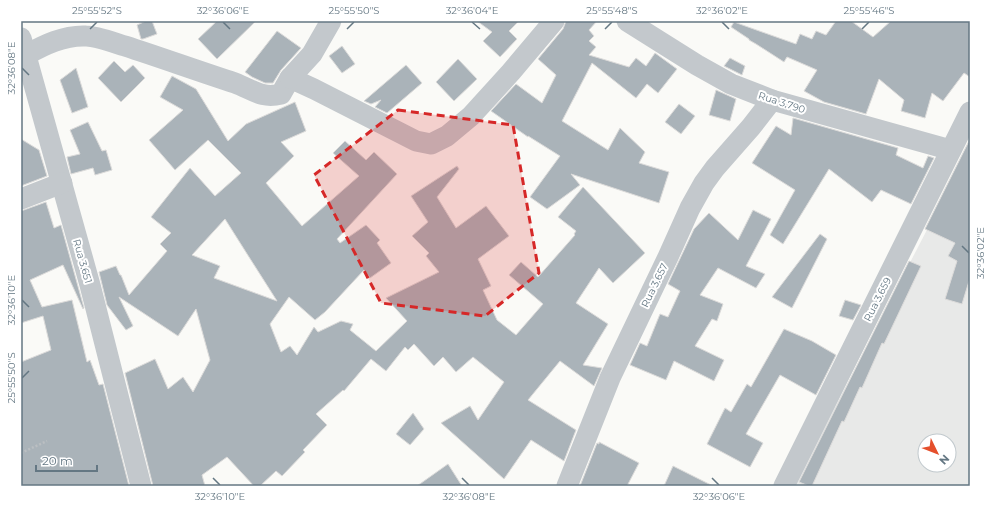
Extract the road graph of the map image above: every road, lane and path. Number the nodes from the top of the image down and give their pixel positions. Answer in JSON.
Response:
{"nodes":[{"id":1,"x":331,"y":21,"type":"edge"},
{"id":2,"x":554,"y":21,"type":"edge"},
{"id":3,"x":627,"y":21,"type":"edge"},
{"id":4,"x":23,"y":46,"type":"edge"},
{"id":5,"x":290,"y":78,"type":"junction"},
{"id":6,"x":772,"y":100,"type":"junction"},
{"id":7,"x":970,"y":112,"type":"edge"},
{"id":8,"x":951,"y":150,"type":"junction"},
{"id":9,"x":62,"y":183,"type":"junction"},
{"id":10,"x":21,"y":199,"type":"edge"},
{"id":11,"x":47,"y":441,"type":"dead end"},
{"id":12,"x":21,"y":453,"type":"edge"},
{"id":13,"x":141,"y":486,"type":"edge"},
{"id":14,"x":567,"y":486,"type":"edge"},
{"id":15,"x":784,"y":486,"type":"edge"}],
"edges":[{"from":1,"to":5,"type":"street"},
{"from":2,"to":5,"type":"street"},
{"from":3,"to":6,"type":"street","name":"Rua 3.790"},
{"from":4,"to":5,"type":"street"},
{"from":4,"to":9,"type":"street","name":"Rua 3.651"},
{"from":6,"to":8,"type":"street","name":"Rua 3.790"},
{"from":6,"to":14,"type":"street","name":"Rua 3.657"},
{"from":7,"to":8,"type":"street","name":"Rua 3.659"},
{"from":8,"to":15,"type":"street","name":"Rua 3.659"},
{"from":9,"to":10,"type":"street"},
{"from":9,"to":13,"type":"street","name":"Rua 3.651"},
{"from":11,"to":12,"type":"path"}]}
